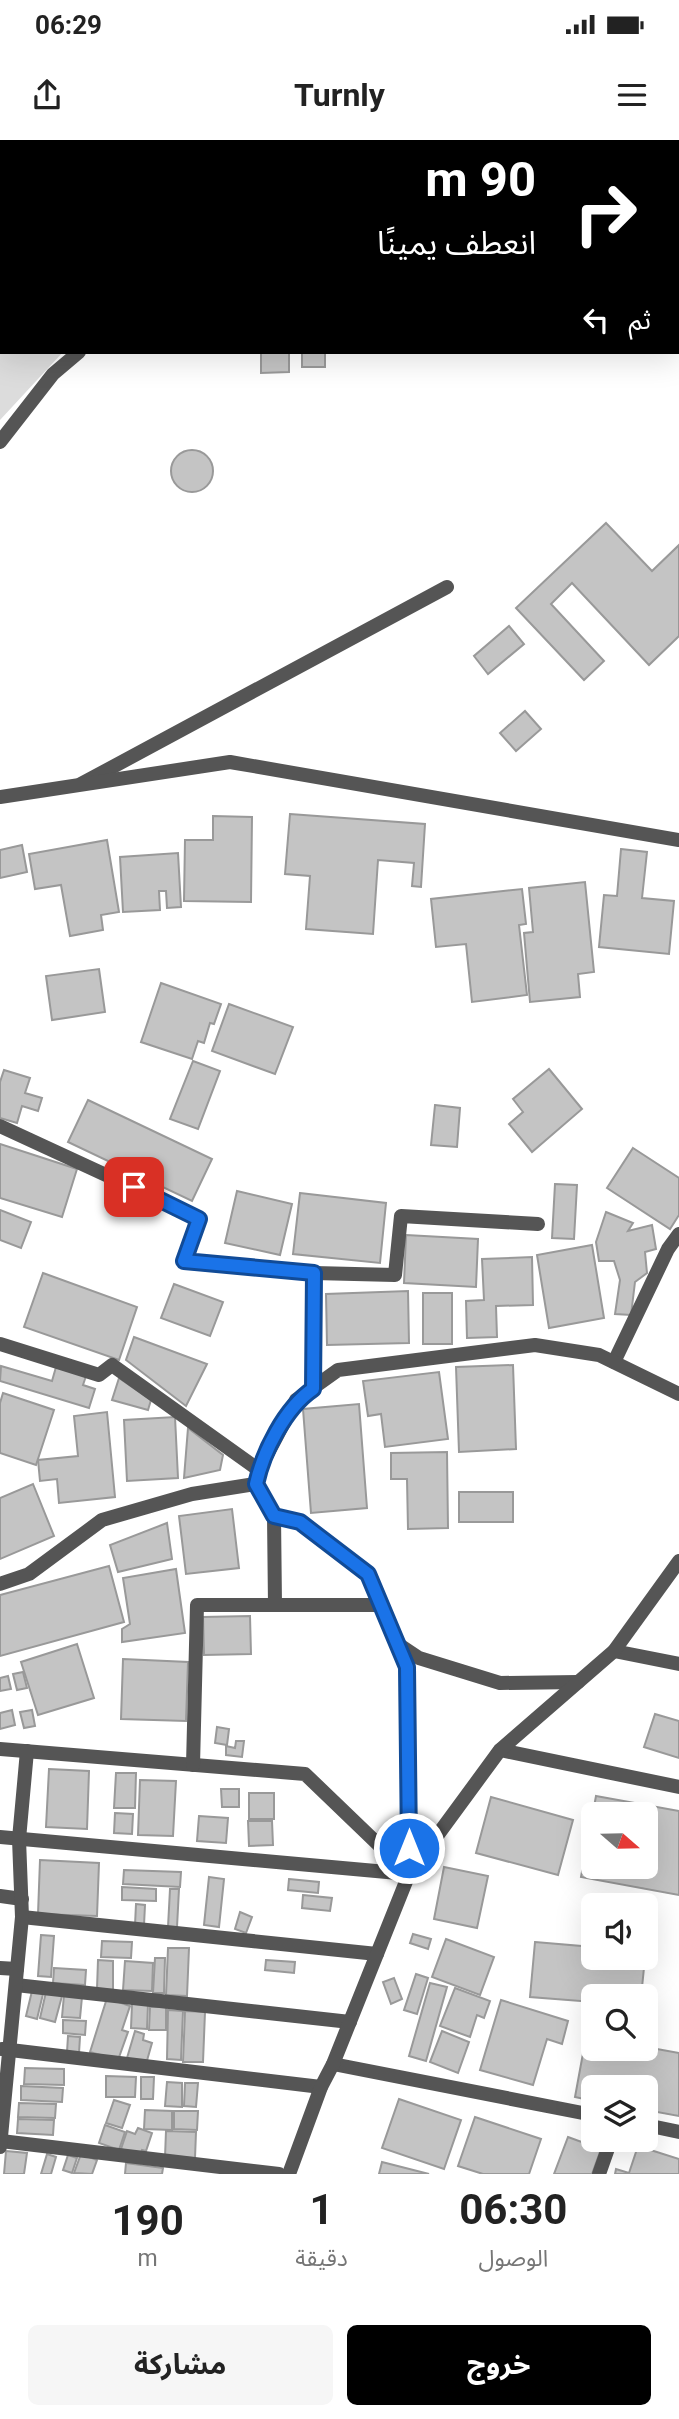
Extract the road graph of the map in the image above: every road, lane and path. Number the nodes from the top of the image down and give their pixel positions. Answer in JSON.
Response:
{"nodes":[{"id":1,"x":77,"y":354,"type":"edge"},
{"id":2,"x":0,"y":442,"type":"edge"},
{"id":3,"x":447,"y":587,"type":"dead end"},
{"id":4,"x":78,"y":785,"type":"junction"},
{"id":5,"x":0,"y":797,"type":"edge"},
{"id":6,"x":679,"y":840,"type":"edge"},
{"id":7,"x":0,"y":1126,"type":"edge"},
{"id":8,"x":538,"y":1224,"type":"dead end"},
{"id":9,"x":679,"y":1234,"type":"edge"},
{"id":10,"x":674,"y":1251,"type":"edge"},
{"id":11,"x":314,"y":1273,"type":"junction"},
{"id":12,"x":0,"y":1344,"type":"edge"},
{"id":13,"x":614,"y":1362,"type":"junction"},
{"id":14,"x":313,"y":1389,"type":"junction"},
{"id":15,"x":679,"y":1394,"type":"edge"},
{"id":16,"x":257,"y":1477,"type":"junction"},
{"id":17,"x":274,"y":1516,"type":"junction"},
{"id":18,"x":679,"y":1561,"type":"edge"},
{"id":19,"x":0,"y":1584,"type":"edge"},
{"id":20,"x":275,"y":1605,"type":"junction"},
{"id":21,"x":381,"y":1605,"type":"junction"},
{"id":22,"x":397,"y":1643,"type":"junction"},
{"id":23,"x":614,"y":1651,"type":"junction"},
{"id":24,"x":679,"y":1664,"type":"edge"},
{"id":25,"x":578,"y":1682,"type":"junction"},
{"id":26,"x":0,"y":1749,"type":"edge"},
{"id":27,"x":500,"y":1750,"type":"junction"},
{"id":28,"x":27,"y":1751,"type":"junction"},
{"id":29,"x":192,"y":1765,"type":"junction"},
{"id":30,"x":679,"y":1787,"type":"edge"},
{"id":31,"x":0,"y":1837,"type":"edge"},
{"id":32,"x":19,"y":1839,"type":"junction"},
{"id":33,"x":409,"y":1874,"type":"junction"},
{"id":34,"x":0,"y":1896,"type":"edge"},
{"id":35,"x":22,"y":1899,"type":"junction"},
{"id":36,"x":22,"y":1917,"type":"junction"},
{"id":37,"x":377,"y":1954,"type":"junction"},
{"id":38,"x":0,"y":1968,"type":"edge"},
{"id":39,"x":18,"y":1969,"type":"junction"},
{"id":40,"x":16,"y":1985,"type":"junction"},
{"id":41,"x":350,"y":2022,"type":"junction"},
{"id":42,"x":5,"y":2050,"type":"edge"},
{"id":43,"x":333,"y":2064,"type":"junction"},
{"id":44,"x":321,"y":2087,"type":"junction"},
{"id":45,"x":581,"y":2113,"type":"edge"},
{"id":46,"x":658,"y":2128,"type":"edge"},
{"id":47,"x":679,"y":2132,"type":"edge"},
{"id":48,"x":1,"y":2141,"type":"edge"},
{"id":49,"x":0,"y":2147,"type":"edge"},
{"id":50,"x":607,"y":2152,"type":"edge"},
{"id":51,"x":279,"y":2174,"type":"edge"},
{"id":52,"x":289,"y":2174,"type":"edge"},
{"id":53,"x":599,"y":2174,"type":"edge"}],
"edges":[{"from":1,"to":2,"type":"street"},
{"from":3,"to":4,"type":"street"},
{"from":4,"to":5,"type":"street"},
{"from":4,"to":6,"type":"street"},
{"from":7,"to":11,"type":"street"},
{"from":8,"to":11,"type":"street"},
{"from":9,"to":10,"type":"street"},
{"from":10,"to":13,"type":"street"},
{"from":11,"to":14,"type":"street"},
{"from":12,"to":16,"type":"street"},
{"from":13,"to":14,"type":"street"},
{"from":13,"to":15,"type":"street"},
{"from":14,"to":16,"type":"street"},
{"from":16,"to":17,"type":"street"},
{"from":16,"to":19,"type":"street"},
{"from":17,"to":20,"type":"street"},
{"from":17,"to":21,"type":"street"},
{"from":18,"to":23,"type":"street"},
{"from":20,"to":21,"type":"street"},
{"from":20,"to":29,"type":"street"},
{"from":21,"to":22,"type":"street"},
{"from":22,"to":25,"type":"street"},
{"from":22,"to":33,"type":"street"},
{"from":23,"to":24,"type":"street"},
{"from":23,"to":25,"type":"street"},
{"from":25,"to":27,"type":"street"},
{"from":26,"to":28,"type":"street"},
{"from":27,"to":30,"type":"street"},
{"from":27,"to":33,"type":"street"},
{"from":28,"to":29,"type":"street"},
{"from":28,"to":32,"type":"street"},
{"from":29,"to":33,"type":"street"},
{"from":31,"to":32,"type":"street"},
{"from":32,"to":33,"type":"street"},
{"from":32,"to":35,"type":"street"},
{"from":33,"to":37,"type":"street"},
{"from":34,"to":35,"type":"street"},
{"from":35,"to":36,"type":"street"},
{"from":36,"to":37,"type":"street"},
{"from":36,"to":39,"type":"street"},
{"from":37,"to":41,"type":"street"},
{"from":38,"to":39,"type":"street"},
{"from":39,"to":40,"type":"street"},
{"from":40,"to":41,"type":"street"},
{"from":40,"to":42,"type":"street"},
{"from":41,"to":43,"type":"street"},
{"from":42,"to":44,"type":"street"},
{"from":42,"to":48,"type":"street"},
{"from":43,"to":44,"type":"street"},
{"from":43,"to":45,"type":"street"},
{"from":44,"to":52,"type":"street"},
{"from":46,"to":47,"type":"street"},
{"from":48,"to":49,"type":"street"},
{"from":48,"to":51,"type":"street"},
{"from":50,"to":53,"type":"street"}]}
